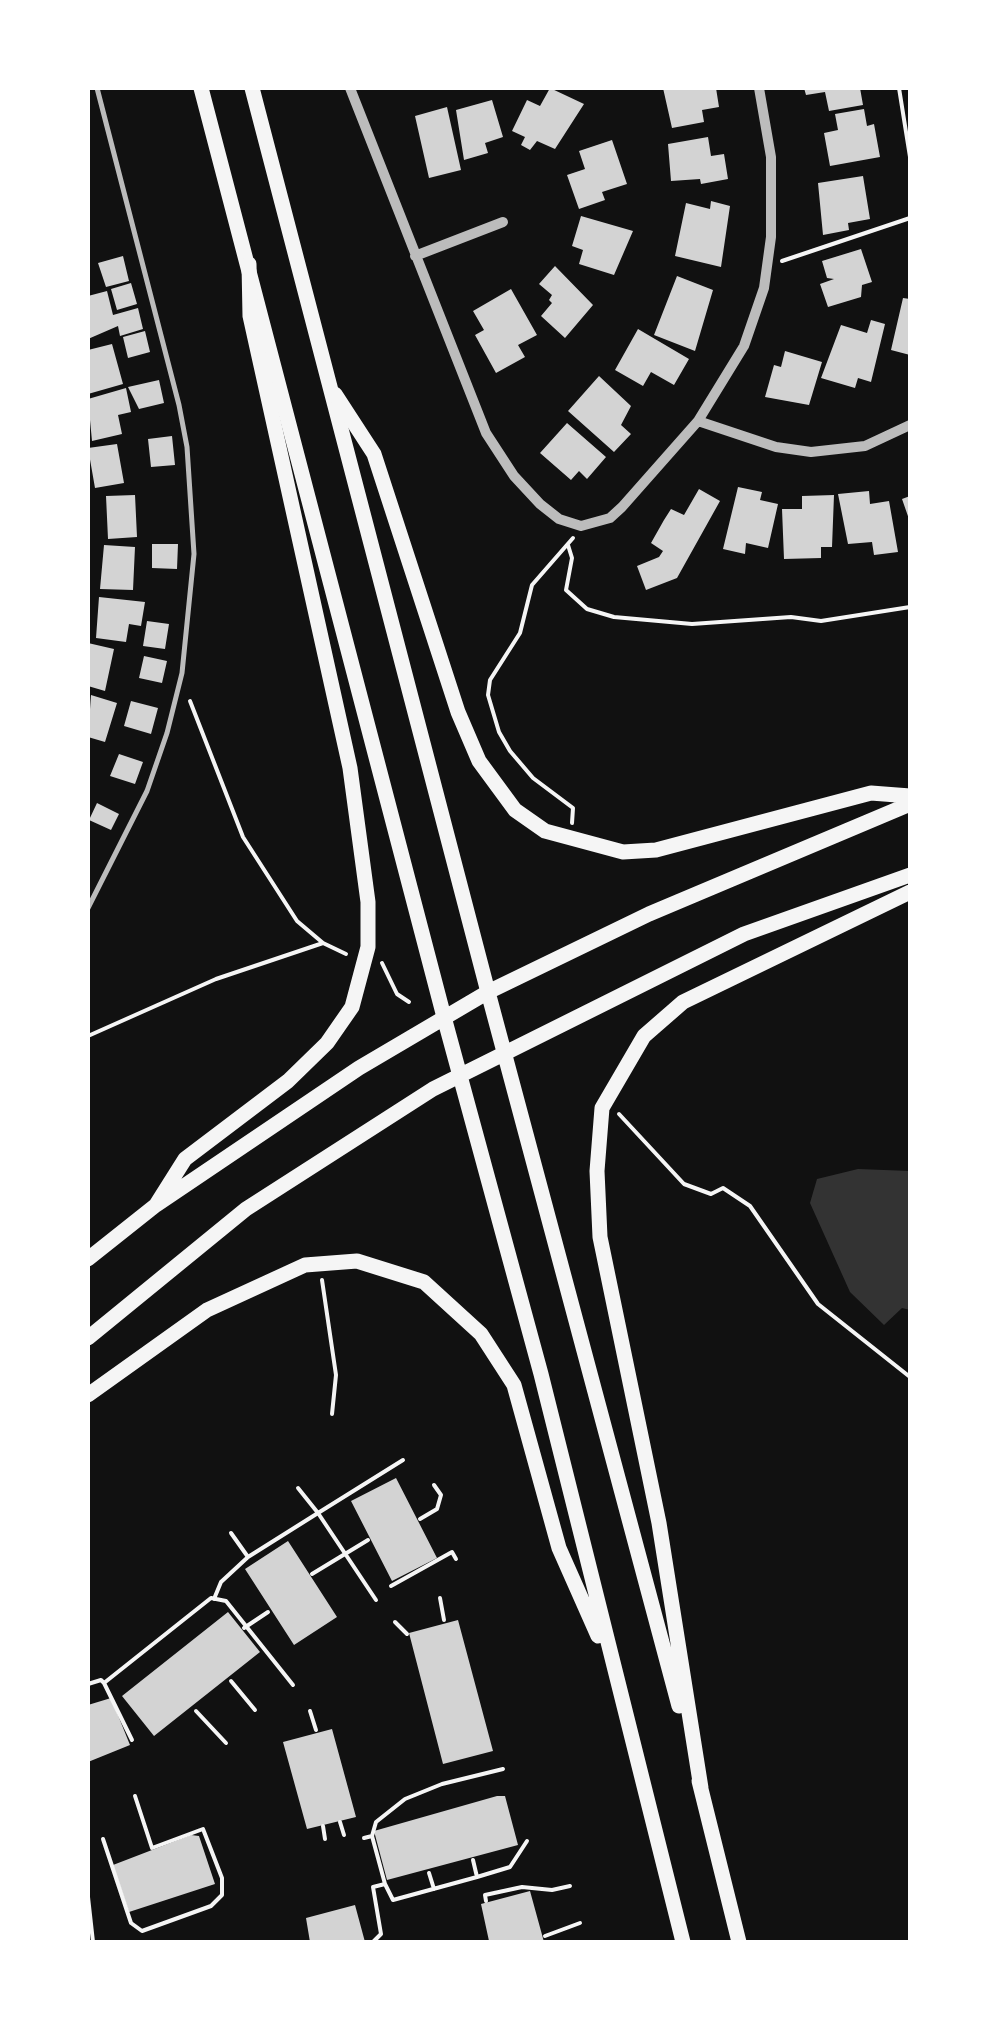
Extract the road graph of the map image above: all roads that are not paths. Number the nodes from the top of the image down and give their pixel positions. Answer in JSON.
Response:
{"nodes":[{"id":1,"x":97,"y":88,"type":"edge"},
{"id":2,"x":201,"y":88,"type":"edge"},
{"id":3,"x":252,"y":88,"type":"edge"},
{"id":4,"x":350,"y":88,"type":"edge"},
{"id":5,"x":759,"y":88,"type":"edge"},
{"id":6,"x":503,"y":222,"type":"dead end"},
{"id":7,"x":415,"y":256,"type":"junction"},
{"id":8,"x":250,"y":264,"type":"junction"},
{"id":9,"x":335,"y":394,"type":"junction"},
{"id":10,"x":698,"y":421,"type":"junction"},
{"id":11,"x":910,"y":425,"type":"edge"},
{"id":12,"x":910,"y":796,"type":"edge"},
{"id":13,"x":910,"y":804,"type":"edge"},
{"id":14,"x":910,"y":875,"type":"edge"},
{"id":15,"x":910,"y":892,"type":"edge"},
{"id":16,"x":88,"y":908,"type":"edge"},
{"id":17,"x":488,"y":992,"type":"junction"},
{"id":18,"x":444,"y":1017,"type":"junction"},
{"id":19,"x":504,"y":1052,"type":"junction"},
{"id":20,"x":462,"y":1074,"type":"junction"},
{"id":21,"x":156,"y":1204,"type":"junction"},
{"id":22,"x":88,"y":1260,"type":"edge"},
{"id":23,"x":88,"y":1338,"type":"edge"},
{"id":24,"x":88,"y":1395,"type":"edge"},
{"id":25,"x":615,"y":1674,"type":"junction"},
{"id":26,"x":701,"y":1788,"type":"junction"},
{"id":27,"x":682,"y":1942,"type":"edge"},
{"id":28,"x":738,"y":1942,"type":"edge"}],
"edges":[{"from":1,"to":16,"type":"lane"},
{"from":2,"to":8,"type":"main road"},
{"from":3,"to":9,"type":"main road"},
{"from":4,"to":7,"type":"street"},
{"from":5,"to":10,"type":"street"},
{"from":6,"to":7,"type":"street"},
{"from":7,"to":10,"type":"street"},
{"from":8,"to":18,"type":"main road"},
{"from":8,"to":21,"type":"main road"},
{"from":9,"to":12,"type":"main road"},
{"from":9,"to":17,"type":"main road"},
{"from":10,"to":11,"type":"street"},
{"from":13,"to":17,"type":"main road"},
{"from":14,"to":19,"type":"main road"},
{"from":15,"to":26,"type":"main road"},
{"from":17,"to":18,"type":"main road"},
{"from":17,"to":19,"type":"main road"},
{"from":18,"to":20,"type":"main road"},
{"from":18,"to":21,"type":"main road"},
{"from":19,"to":20,"type":"main road"},
{"from":19,"to":26,"type":"main road"},
{"from":20,"to":23,"type":"main road"},
{"from":20,"to":25,"type":"main road"},
{"from":21,"to":22,"type":"main road"},
{"from":24,"to":25,"type":"main road"},
{"from":25,"to":27,"type":"main road"},
{"from":26,"to":28,"type":"main road"}]}
